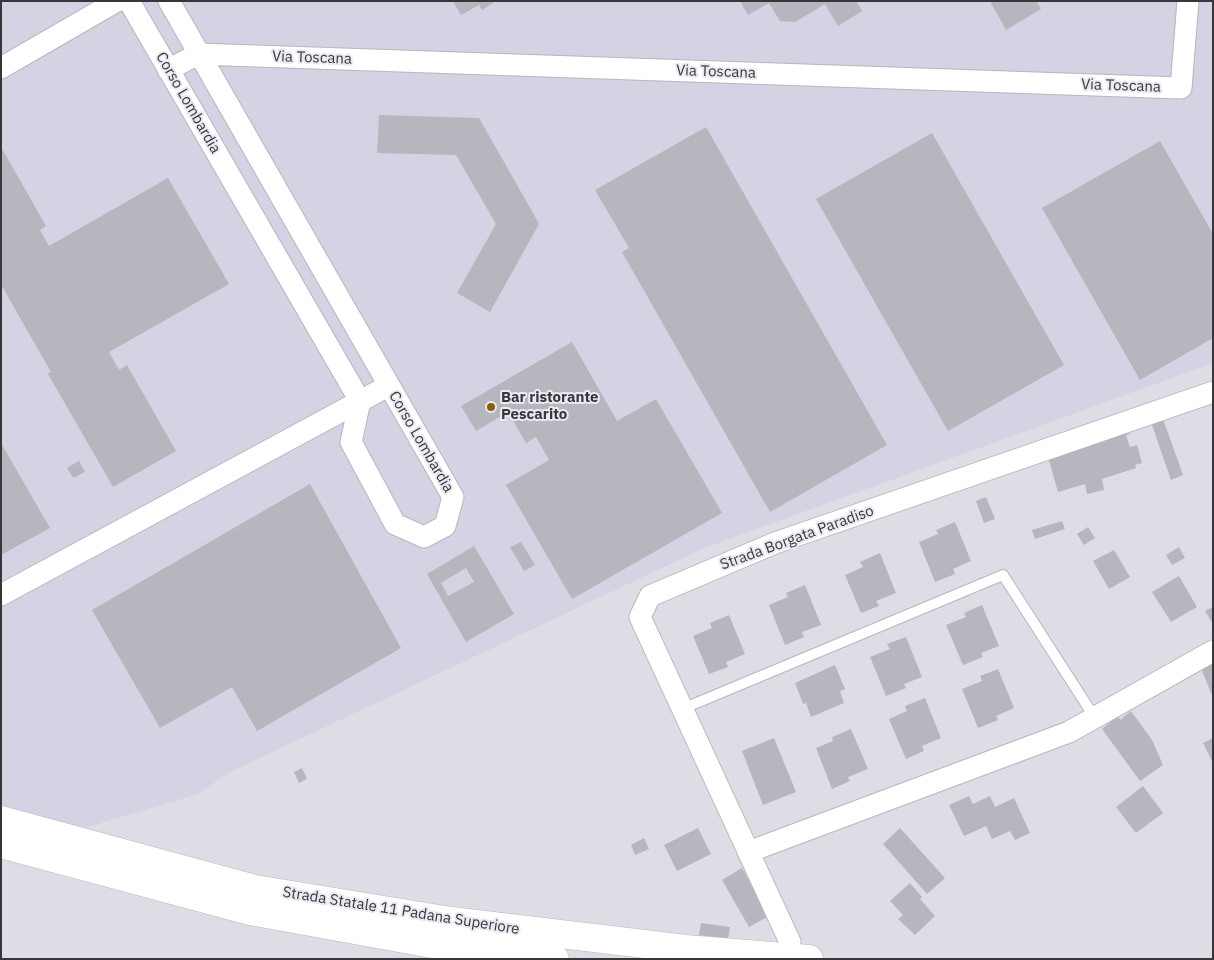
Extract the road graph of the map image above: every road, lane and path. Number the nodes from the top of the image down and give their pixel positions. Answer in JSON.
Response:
{"nodes":[{"id":1,"x":117,"y":1,"type":"edge"},
{"id":2,"x":129,"y":1,"type":"edge"},
{"id":3,"x":169,"y":1,"type":"edge"},
{"id":4,"x":1188,"y":1,"type":"edge"},
{"id":5,"x":198,"y":54,"type":"junction"},
{"id":6,"x":1,"y":68,"type":"edge"},
{"id":7,"x":168,"y":70,"type":"junction"},
{"id":8,"x":388,"y":386,"type":"junction"},
{"id":9,"x":1213,"y":392,"type":"edge"},
{"id":10,"x":360,"y":402,"type":"junction"},
{"id":11,"x":1,"y":595,"type":"edge"},
{"id":12,"x":1213,"y":651,"type":"edge"},
{"id":13,"x":682,"y":709,"type":"junction"},
{"id":14,"x":1095,"y":718,"type":"junction"},
{"id":15,"x":1,"y":820,"type":"edge"},
{"id":16,"x":1,"y":844,"type":"edge"},
{"id":17,"x":748,"y":852,"type":"junction"},
{"id":18,"x":799,"y":951,"type":"edge"},
{"id":19,"x":555,"y":959,"type":"edge"}],
"edges":[{"from":1,"to":6,"type":"street"},
{"from":2,"to":7,"type":"street","name":"Corso Lombardia"},
{"from":3,"to":5,"type":"street","name":"Corso Lombardia"},
{"from":4,"to":5,"type":"street","name":"Via Toscana"},
{"from":5,"to":7,"type":"street"},
{"from":5,"to":8,"type":"street","name":"Corso Lombardia"},
{"from":7,"to":10,"type":"street","name":"Corso Lombardia"},
{"from":8,"to":10,"type":"street"},
{"from":8,"to":10,"type":"street","name":"Corso Lombardia"},
{"from":9,"to":13,"type":"street","name":"Strada Borgata Paradiso"},
{"from":10,"to":11,"type":"street"},
{"from":12,"to":14,"type":"street"},
{"from":13,"to":14,"type":"lane"},
{"from":13,"to":17,"type":"street","name":"Strada Borgata Paradiso"},
{"from":14,"to":17,"type":"street"},
{"from":15,"to":18,"type":"highway","name":"Strada Statale 11 Padana Superiore"},
{"from":16,"to":19,"type":"highway","name":"Strada Statale 11 Padana Superiore"},
{"from":17,"to":18,"type":"street","name":"Strada Borgata Paradiso"}]}
